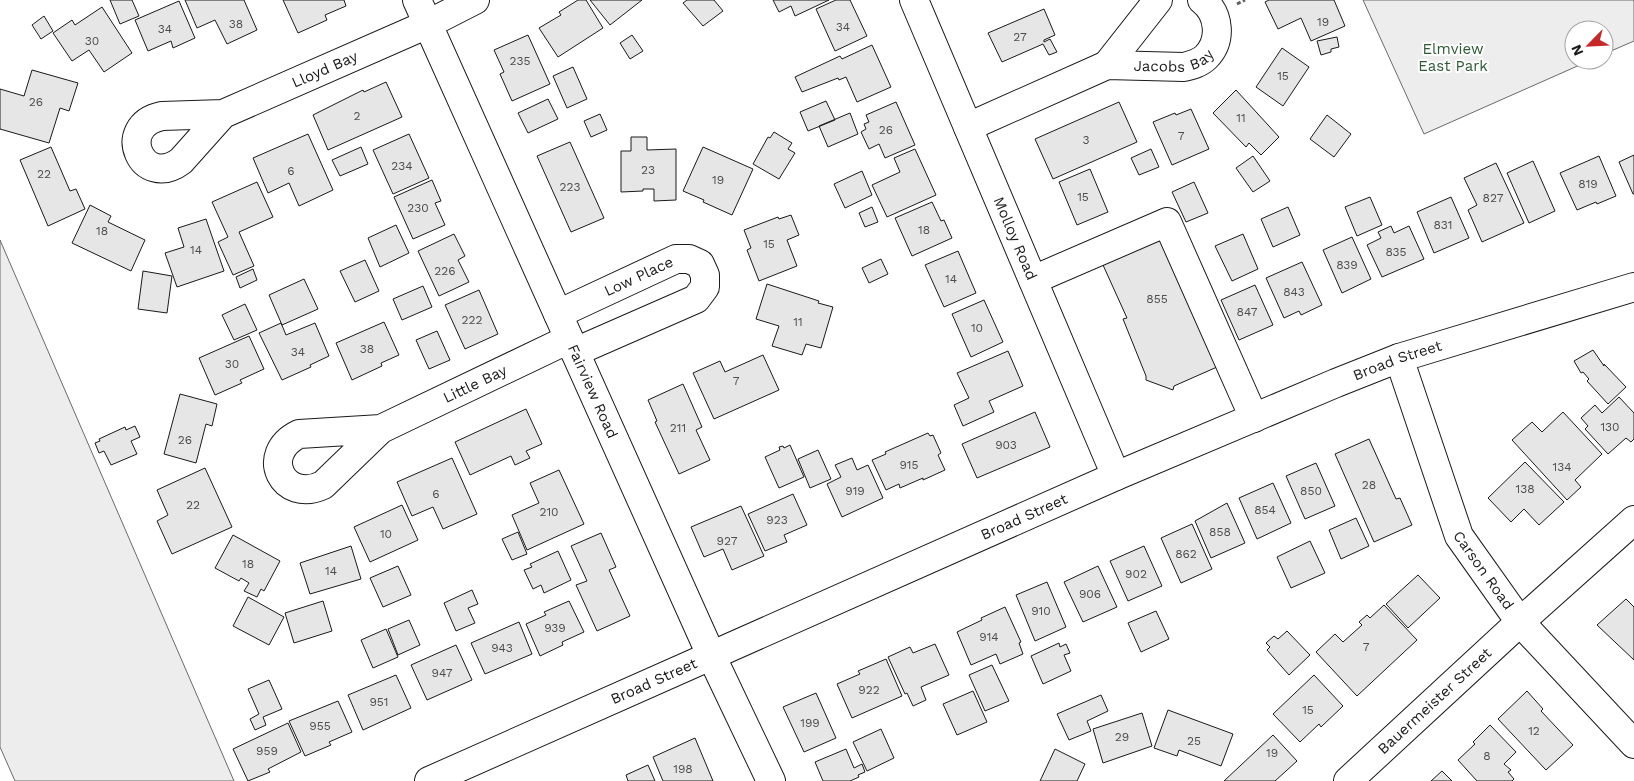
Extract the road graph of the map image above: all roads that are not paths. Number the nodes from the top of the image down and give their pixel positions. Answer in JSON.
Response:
{"nodes":[{"id":1,"x":475,"y":0,"type":"edge"},
{"id":2,"x":914,"y":0,"type":"edge"},
{"id":3,"x":1158,"y":0,"type":"edge"},
{"id":4,"x":1202,"y":0,"type":"edge"},
{"id":5,"x":423,"y":12,"type":"edge"},
{"id":6,"x":1107,"y":65,"type":"junction"},
{"id":7,"x":223,"y":114,"type":"dead end"},
{"id":8,"x":968,"y":127,"type":"junction"},
{"id":9,"x":1033,"y":280,"type":"junction"},
{"id":10,"x":1634,"y":287,"type":"edge"},
{"id":11,"x":558,"y":314,"type":"junction"},
{"id":12,"x":572,"y":346,"type":"junction"},
{"id":13,"x":1399,"y":358,"type":"junction"},
{"id":14,"x":1254,"y":418,"type":"junction"},
{"id":15,"x":381,"y":429,"type":"dead end"},
{"id":16,"x":1116,"y":476,"type":"junction"},
{"id":17,"x":1634,"y":520,"type":"edge"},
{"id":18,"x":1520,"y":622,"type":"junction"},
{"id":19,"x":710,"y":655,"type":"junction"},
{"id":20,"x":1634,"y":744,"type":"edge"},
{"id":21,"x":429,"y":781,"type":"edge"},
{"id":22,"x":771,"y":781,"type":"edge"},
{"id":23,"x":1348,"y":781,"type":"edge"}],
"edges":[{"from":1,"to":5,"type":"street","name":"Lloyd Bay"},
{"from":2,"to":8,"type":"street","name":"Molloy Road"},
{"from":3,"to":6,"type":"street","name":"Jacobs Bay"},
{"from":4,"to":6,"type":"street","name":"Jacobs Bay"},
{"from":5,"to":7,"type":"street","name":"Lloyd Bay"},
{"from":5,"to":11,"type":"street","name":"Fairview Road"},
{"from":6,"to":8,"type":"street","name":"Jacobs Bay"},
{"from":8,"to":9,"type":"street","name":"Molloy Road"},
{"from":9,"to":14,"type":"street"},
{"from":9,"to":16,"type":"street","name":"Molloy Road"},
{"from":10,"to":13,"type":"street","name":"Broad Street"},
{"from":11,"to":12,"type":"street","name":"Fairview Road"},
{"from":11,"to":12,"type":"street","name":"Low Place"},
{"from":12,"to":15,"type":"street","name":"Little Bay"},
{"from":12,"to":19,"type":"street","name":"Fairview Road"},
{"from":13,"to":14,"type":"street","name":"Broad Street"},
{"from":13,"to":18,"type":"street","name":"Carson Road"},
{"from":14,"to":16,"type":"street","name":"Broad Street"},
{"from":16,"to":19,"type":"street","name":"Broad Street"},
{"from":17,"to":18,"type":"street","name":"Bauermeister Street"},
{"from":18,"to":20,"type":"street","name":"Carson Road"},
{"from":18,"to":23,"type":"street","name":"Bauermeister Street"},
{"from":19,"to":21,"type":"street","name":"Broad Street"},
{"from":19,"to":22,"type":"street","name":"Fairview Road"}]}
